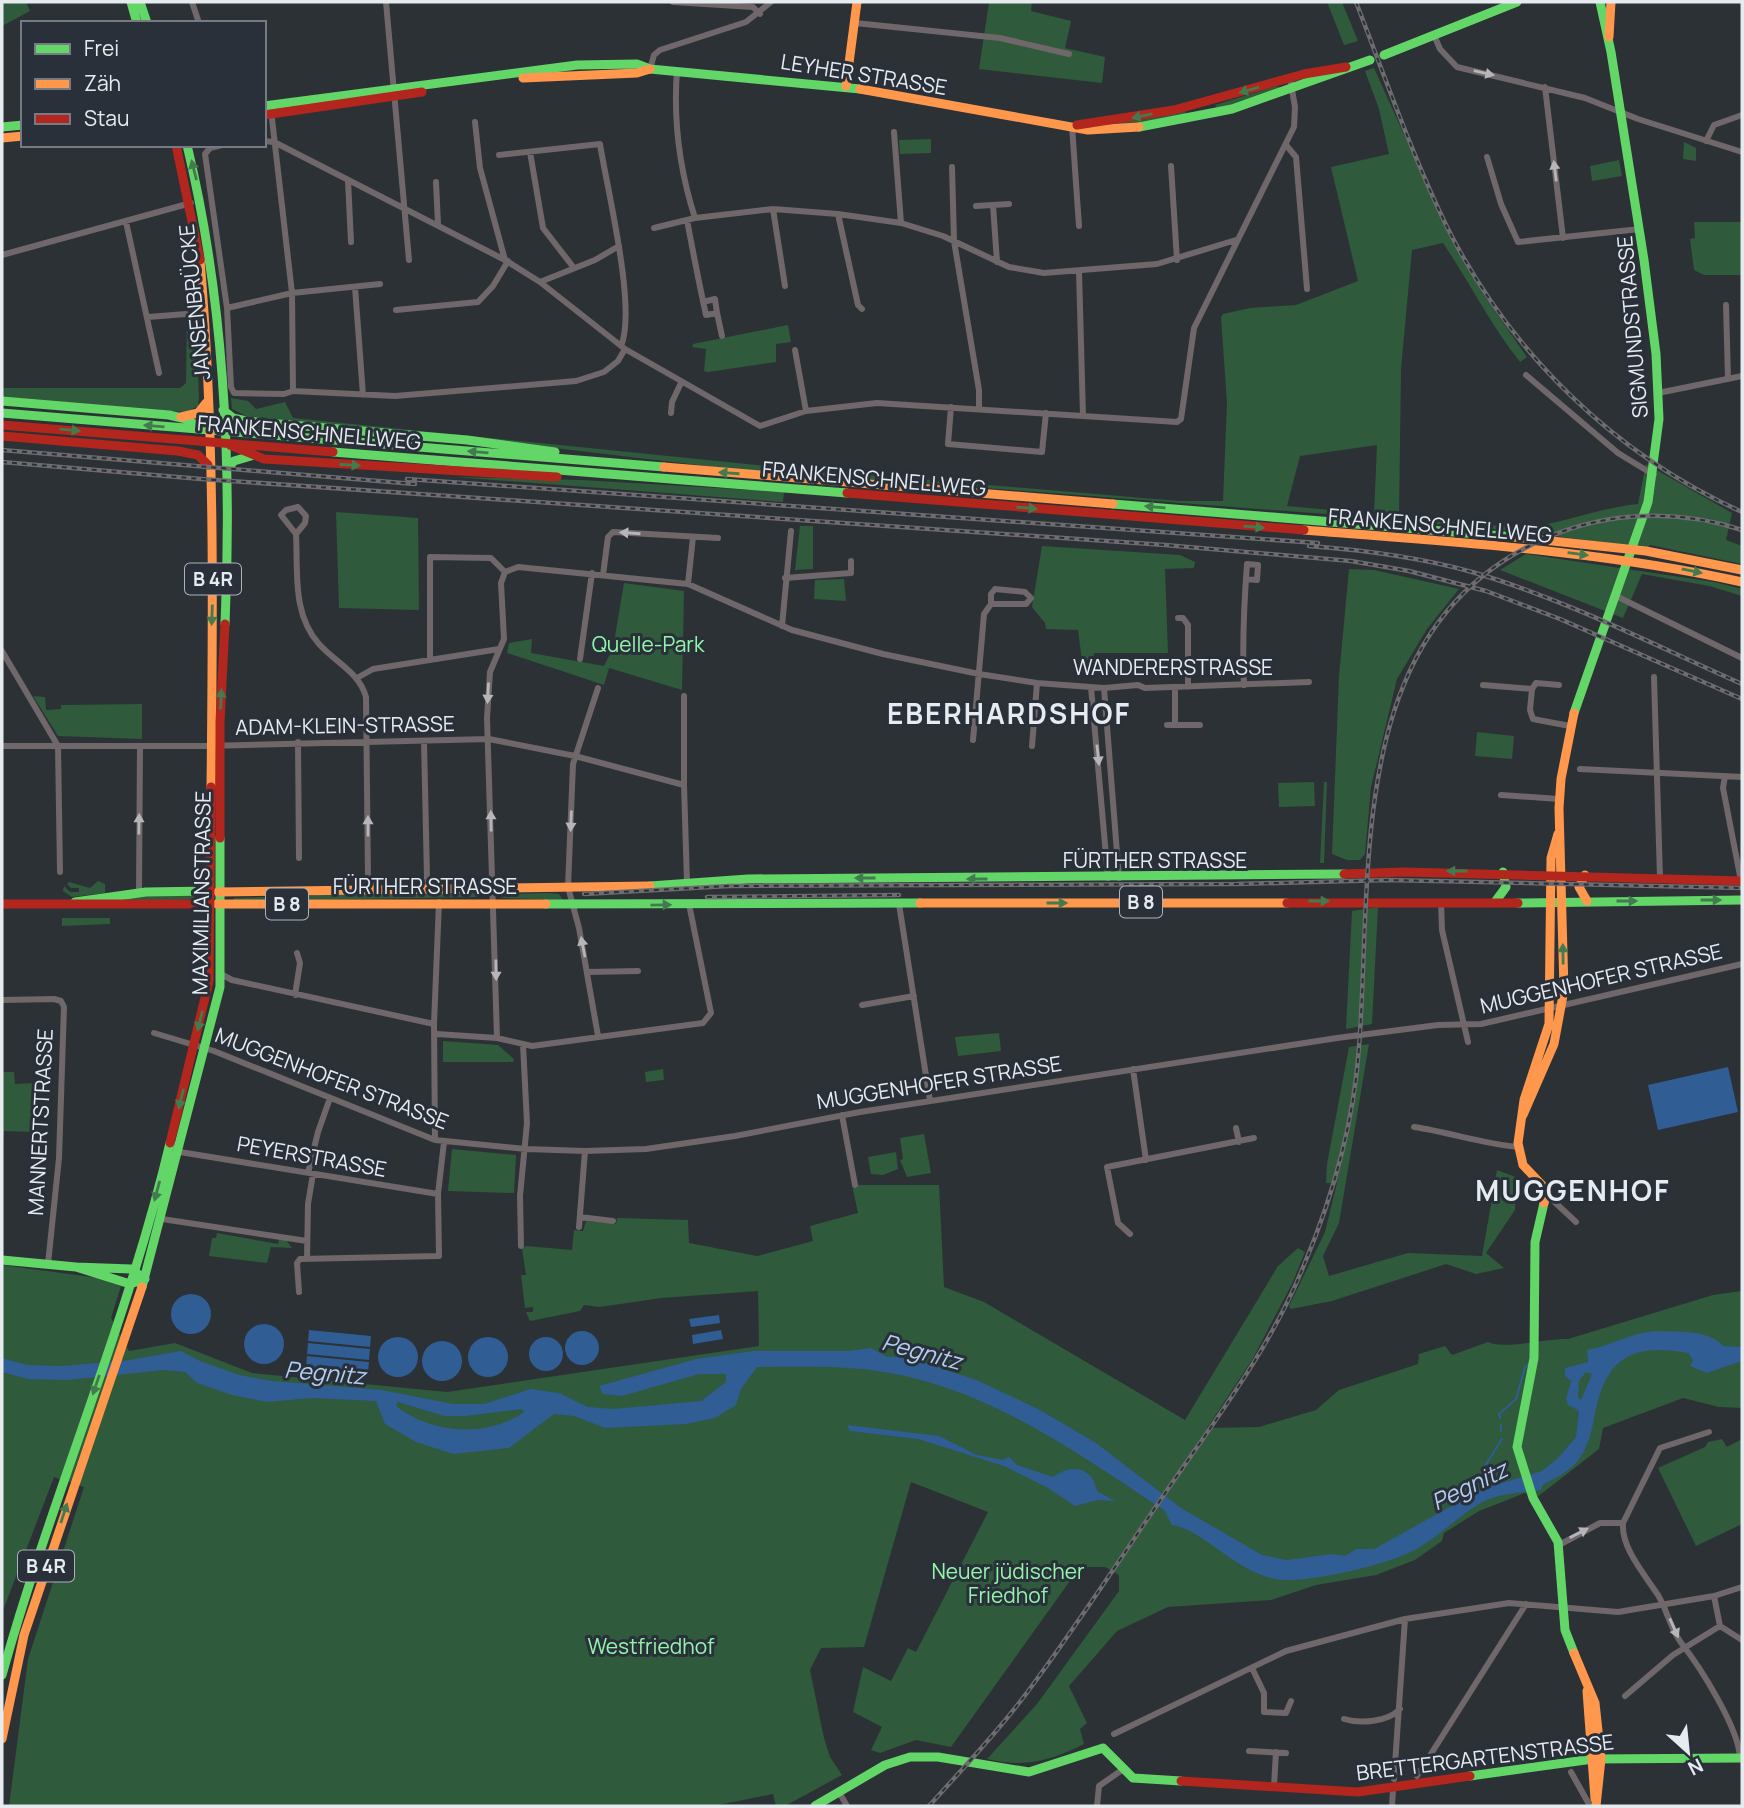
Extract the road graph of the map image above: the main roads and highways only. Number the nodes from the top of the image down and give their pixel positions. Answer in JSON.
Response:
{"nodes":[{"id":1,"x":131,"y":2,"type":"edge"},
{"id":2,"x":140,"y":2,"type":"edge"},
{"id":3,"x":857,"y":2,"type":"edge"},
{"id":4,"x":1517,"y":2,"type":"edge"},
{"id":5,"x":1600,"y":2,"type":"edge"},
{"id":6,"x":1611,"y":2,"type":"edge"},
{"id":7,"x":136,"y":21,"type":"edge"},
{"id":8,"x":146,"y":21,"type":"edge"},
{"id":9,"x":1609,"y":39,"type":"junction"},
{"id":10,"x":1384,"y":55,"type":"dead end"},
{"id":11,"x":846,"y":86,"type":"junction"},
{"id":12,"x":267,"y":110,"type":"edge"},
{"id":13,"x":21,"y":125,"type":"edge"},
{"id":14,"x":1072,"y":126,"type":"junction"},
{"id":15,"x":2,"y":127,"type":"edge"},
{"id":16,"x":21,"y":136,"type":"edge"},
{"id":17,"x":2,"y":138,"type":"edge"},
{"id":18,"x":177,"y":147,"type":"edge"},
{"id":19,"x":187,"y":147,"type":"edge"},
{"id":20,"x":205,"y":264,"type":"junction"},
{"id":21,"x":2,"y":401,"type":"edge"},
{"id":22,"x":206,"y":403,"type":"junction"},
{"id":23,"x":223,"y":410,"type":"junction"},
{"id":24,"x":2,"y":413,"type":"edge"},
{"id":25,"x":181,"y":417,"type":"junction"},
{"id":26,"x":253,"y":422,"type":"junction"},
{"id":27,"x":2,"y":425,"type":"edge"},
{"id":28,"x":2,"y":436,"type":"edge"},
{"id":29,"x":216,"y":436,"type":"junction"},
{"id":30,"x":178,"y":451,"type":"junction"},
{"id":31,"x":251,"y":456,"type":"junction"},
{"id":32,"x":595,"y":462,"type":"junction"},
{"id":33,"x":208,"y":465,"type":"junction"},
{"id":34,"x":226,"y":469,"type":"junction"},
{"id":35,"x":595,"y":474,"type":"junction"},
{"id":36,"x":210,"y":498,"type":"joint"},
{"id":37,"x":228,"y":499,"type":"joint"},
{"id":38,"x":1742,"y":570,"type":"edge"},
{"id":39,"x":1742,"y":582,"type":"edge"},
{"id":40,"x":1558,"y":834,"type":"junction"},
{"id":41,"x":1503,"y":872,"type":"junction"},
{"id":42,"x":1550,"y":874,"type":"junction"},
{"id":43,"x":1562,"y":874,"type":"junction"},
{"id":44,"x":1585,"y":875,"type":"junction"},
{"id":45,"x":1742,"y":881,"type":"edge"},
{"id":46,"x":210,"y":891,"type":"junction"},
{"id":47,"x":221,"y":892,"type":"junction"},
{"id":48,"x":1742,"y":900,"type":"edge"},
{"id":49,"x":1587,"y":901,"type":"junction"},
{"id":50,"x":1495,"y":902,"type":"junction"},
{"id":51,"x":1563,"y":902,"type":"junction"},
{"id":52,"x":1549,"y":903,"type":"junction"},
{"id":53,"x":2,"y":904,"type":"edge"},
{"id":54,"x":66,"y":904,"type":"junction"},
{"id":55,"x":210,"y":904,"type":"junction"},
{"id":56,"x":221,"y":904,"type":"junction"},
{"id":57,"x":1523,"y":1115,"type":"junction"},
{"id":58,"x":2,"y":1259,"type":"edge"},
{"id":59,"x":76,"y":1267,"type":"junction"},
{"id":60,"x":134,"y":1270,"type":"junction"},
{"id":61,"x":145,"y":1279,"type":"junction"},
{"id":62,"x":130,"y":1284,"type":"junction"},
{"id":63,"x":123,"y":1322,"type":"junction"},
{"id":64,"x":68,"y":1483,"type":"junction"},
{"id":65,"x":2,"y":1675,"type":"edge"},
{"id":66,"x":2,"y":1731,"type":"edge"},
{"id":67,"x":2,"y":1739,"type":"edge"},
{"id":68,"x":1741,"y":1758,"type":"edge"},
{"id":69,"x":1597,"y":1759,"type":"junction"},
{"id":70,"x":815,"y":1806,"type":"edge"},
{"id":71,"x":1593,"y":1806,"type":"edge"}],
"edges":[{"from":1,"to":7,"type":"main road"},
{"from":2,"to":8,"type":"main road"},
{"from":3,"to":11,"type":"main road"},
{"from":4,"to":10,"type":"main road"},
{"from":5,"to":9,"type":"main road","name":"SIGMUNDSTRASSE"},
{"from":6,"to":9,"type":"main road","name":"SIGMUNDSTRASSE"},
{"from":9,"to":40,"type":"main road","name":"SIGMUNDSTRASSE"},
{"from":11,"to":12,"type":"main road","name":"LEYHER STRASSE"},
{"from":11,"to":14,"type":"main road","name":"LEYHER STRASSE"},
{"from":13,"to":15,"type":"main road"},
{"from":14,"to":14,"type":"main road","name":"LEYHER STRASSE","one_way":true},
{"from":16,"to":17,"type":"main road"},
{"from":18,"to":20,"type":"main road","name":"JANSENBRÜCKE","number":"B 4R"},
{"from":20,"to":19,"type":"main road","name":"JANSENBRÜCKE","number":"B 4R","one_way":true},
{"from":20,"to":22,"type":"main road","name":"JANSENBRÜCKE","number":"B 4R"},
{"from":20,"to":23,"type":"main road","name":"JANSENBRÜCKE","number":"B 4R"},
{"from":21,"to":25,"type":"main road"},
{"from":22,"to":25,"type":"main road"},
{"from":22,"to":29,"type":"main road","name":"JANSENBRÜCKE","number":"B 4R"},
{"from":23,"to":26,"type":"main road"},
{"from":23,"to":29,"type":"main road","name":"JANSENBRÜCKE","number":"B 4R"},
{"from":32,"to":24,"type":"main road","name":"FRANKENSCHNELLWEG","one_way":true},
{"from":25,"to":29,"type":"main road"},
{"from":26,"to":29,"type":"main road"},
{"from":26,"to":32,"type":"main road"},
{"from":27,"to":35,"type":"main road","name":"FRANKENSCHNELLWEG","one_way":true},
{"from":28,"to":30,"type":"main road"},
{"from":29,"to":30,"type":"main road"},
{"from":29,"to":31,"type":"main road"},
{"from":29,"to":33,"type":"main road","name":"JANSENBRÜCKE","number":"B 4R"},
{"from":29,"to":34,"type":"main road","name":"JANSENBRÜCKE","number":"B 4R"},
{"from":30,"to":33,"type":"main road"},
{"from":31,"to":34,"type":"main road"},
{"from":31,"to":35,"type":"main road","one_way":true},
{"from":38,"to":32,"type":"main road","name":"FRANKENSCHNELLWEG","one_way":true},
{"from":33,"to":36,"type":"main road","name":"JANSENBRÜCKE","number":"B 4R"},
{"from":34,"to":37,"type":"main road","name":"JANSENBRÜCKE","number":"B 4R"},
{"from":35,"to":39,"type":"main road","name":"FRANKENSCHNELLWEG","one_way":true},
{"from":36,"to":46,"type":"main road","name":"MAXIMILIANSTRASSE","number":"B 4R","one_way":true},
{"from":47,"to":37,"type":"main road","name":"MAXIMILIANSTRASSE","number":"B 4R","one_way":true},
{"from":40,"to":42,"type":"main road","name":"SIGMUNDSTRASSE"},
{"from":40,"to":43,"type":"main road","name":"SIGMUNDSTRASSE"},
{"from":41,"to":42,"type":"main road","name":"FÜRTHER STRASSE","number":"B 8"},
{"from":41,"to":47,"type":"main road","name":"FÜRTHER STRASSE","number":"B 8","one_way":true},
{"from":41,"to":50,"type":"main road"},
{"from":42,"to":43,"type":"main road","name":"FÜRTHER STRASSE","number":"B 8"},
{"from":42,"to":52,"type":"main road","name":"SIGMUNDSTRASSE"},
{"from":43,"to":44,"type":"main road","name":"FÜRTHER STRASSE","number":"B 8"},
{"from":43,"to":51,"type":"main road","name":"SIGMUNDSTRASSE"},
{"from":44,"to":45,"type":"main road","name":"FÜRTHER STRASSE","number":"B 8"},
{"from":44,"to":49,"type":"main road"},
{"from":46,"to":47,"type":"main road","name":"FÜRTHER STRASSE"},
{"from":46,"to":54,"type":"main road","name":"FÜRTHER STRASSE"},
{"from":46,"to":55,"type":"main road","name":"MAXIMILIANSTRASSE","number":"B 4R"},
{"from":47,"to":56,"type":"main road","name":"MAXIMILIANSTRASSE","number":"B 4R"},
{"from":49,"to":48,"type":"main road","name":"FÜRTHER STRASSE","number":"B 8","one_way":true},
{"from":49,"to":51,"type":"main road","name":"FÜRTHER STRASSE","number":"B 8"},
{"from":50,"to":52,"type":"main road","name":"FÜRTHER STRASSE","number":"B 8"},
{"from":56,"to":50,"type":"main road","name":"FÜRTHER STRASSE","number":"B 8","one_way":true},
{"from":51,"to":52,"type":"main road","name":"FÜRTHER STRASSE","number":"B 8"},
{"from":57,"to":51,"type":"main road","name":"SIGMUNDSTRASSE","one_way":true},
{"from":52,"to":57,"type":"main road","name":"SIGMUNDSTRASSE"},
{"from":53,"to":54,"type":"main road","name":"FÜRTHER STRASSE"},
{"from":54,"to":55,"type":"main road","name":"FÜRTHER STRASSE"},
{"from":55,"to":56,"type":"main road","name":"FÜRTHER STRASSE"},
{"from":55,"to":60,"type":"main road","name":"MAXIMILIANSTRASSE","number":"B 4R","one_way":true},
{"from":56,"to":61,"type":"main road","name":"MAXIMILIANSTRASSE","number":"B 4R"},
{"from":57,"to":69,"type":"main road"},
{"from":58,"to":59,"type":"main road"},
{"from":59,"to":60,"type":"main road"},
{"from":59,"to":62,"type":"main road"},
{"from":60,"to":61,"type":"main road"},
{"from":60,"to":62,"type":"main road","number":"B 4R"},
{"from":61,"to":62,"type":"main road"},
{"from":61,"to":63,"type":"main road","number":"B 4R"},
{"from":62,"to":63,"type":"main road","number":"B 4R"},
{"from":63,"to":64,"type":"main road","number":"B 4R"},
{"from":64,"to":65,"type":"main road","number":"B 4R"},
{"from":66,"to":64,"type":"main road","number":"B 4R","one_way":true},
{"from":66,"to":67,"type":"main road","number":"B 4R"},
{"from":68,"to":69,"type":"main road","name":"BRETTERGARTENSTRASSE"},
{"from":69,"to":70,"type":"main road","name":"BRETTERGARTENSTRASSE"},
{"from":69,"to":71,"type":"main road"}]}
